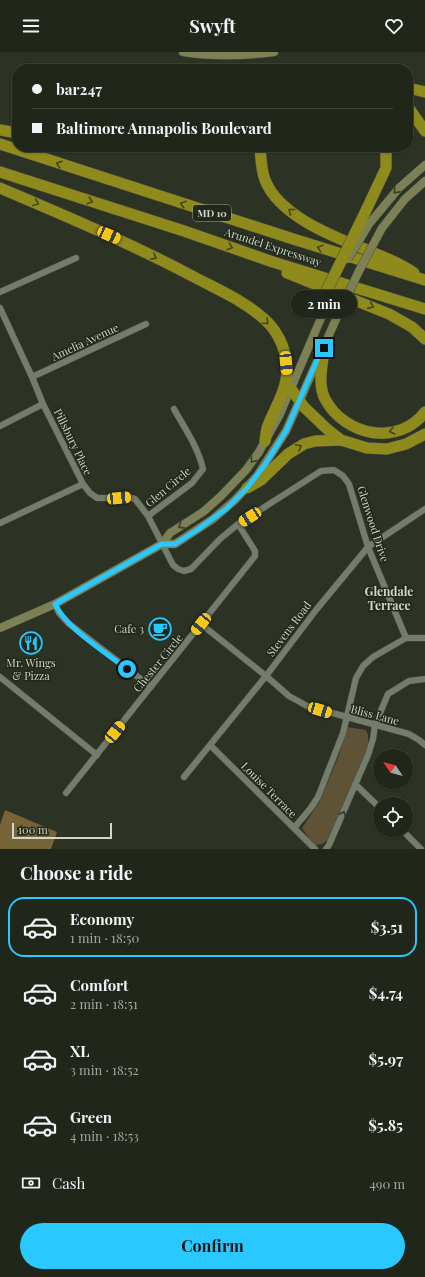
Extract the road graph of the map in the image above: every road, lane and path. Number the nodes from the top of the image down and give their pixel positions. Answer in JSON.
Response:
{"nodes":[{"id":1,"x":183,"y":52,"type":"edge"},
{"id":2,"x":271,"y":52,"type":"edge"},
{"id":3,"x":255,"y":53,"type":"edge"},
{"id":4,"x":413,"y":89,"type":"edge"},
{"id":5,"x":425,"y":92,"type":"edge"},
{"id":6,"x":413,"y":114,"type":"edge"},
{"id":7,"x":0,"y":130,"type":"edge"},
{"id":8,"x":12,"y":131,"type":"edge"},
{"id":9,"x":425,"y":131,"type":"edge"},
{"id":10,"x":0,"y":144,"type":"edge"},
{"id":11,"x":12,"y":148,"type":"edge"},
{"id":12,"x":25,"y":152,"type":"edge"},
{"id":13,"x":260,"y":152,"type":"edge"},
{"id":14,"x":386,"y":152,"type":"edge"},
{"id":15,"x":425,"y":165,"type":"edge"},
{"id":16,"x":0,"y":172,"type":"edge"},
{"id":17,"x":425,"y":181,"type":"edge"},
{"id":18,"x":0,"y":188,"type":"edge"},
{"id":19,"x":365,"y":222,"type":"junction"},
{"id":20,"x":76,"y":258,"type":"dead end"},
{"id":21,"x":273,"y":262,"type":"junction"},
{"id":22,"x":424,"y":280,"type":"edge"},
{"id":23,"x":0,"y":292,"type":"edge"},
{"id":24,"x":0,"y":308,"type":"edge"},
{"id":25,"x":425,"y":309,"type":"edge"},
{"id":26,"x":324,"y":311,"type":"joint"},
{"id":27,"x":146,"y":324,"type":"dead end"},
{"id":28,"x":425,"y":339,"type":"edge"},
{"id":29,"x":324,"y":348,"type":"junction"},
{"id":30,"x":32,"y":377,"type":"junction"},
{"id":31,"x":291,"y":389,"type":"junction"},
{"id":32,"x":299,"y":401,"type":"junction"},
{"id":33,"x":43,"y":404,"type":"junction"},
{"id":34,"x":174,"y":409,"type":"dead end"},
{"id":35,"x":425,"y":412,"type":"edge"},
{"id":36,"x":0,"y":426,"type":"edge"},
{"id":37,"x":425,"y":434,"type":"edge"},
{"id":38,"x":342,"y":440,"type":"junction"},
{"id":39,"x":265,"y":441,"type":"junction"},
{"id":40,"x":83,"y":484,"type":"junction"},
{"id":41,"x":247,"y":488,"type":"junction"},
{"id":42,"x":425,"y":509,"type":"edge"},
{"id":43,"x":148,"y":516,"type":"junction"},
{"id":44,"x":0,"y":523,"type":"edge"},
{"id":45,"x":238,"y":524,"type":"junction"},
{"id":46,"x":162,"y":544,"type":"junction"},
{"id":47,"x":368,"y":547,"type":"junction"},
{"id":48,"x":55,"y":604,"type":"junction"},
{"id":49,"x":201,"y":624,"type":"junction"},
{"id":50,"x":0,"y":628,"type":"edge"},
{"id":51,"x":406,"y":638,"type":"junction"},
{"id":52,"x":425,"y":638,"type":"edge"},
{"id":53,"x":266,"y":676,"type":"junction"},
{"id":54,"x":0,"y":677,"type":"edge"},
{"id":55,"x":425,"y":679,"type":"edge"},
{"id":56,"x":151,"y":687,"type":"junction"},
{"id":57,"x":346,"y":718,"type":"junction"},
{"id":58,"x":375,"y":725,"type":"junction"},
{"id":59,"x":425,"y":745,"type":"edge"},
{"id":60,"x":210,"y":746,"type":"junction"},
{"id":61,"x":97,"y":755,"type":"junction"},
{"id":62,"x":184,"y":777,"type":"dead end"},
{"id":63,"x":355,"y":784,"type":"junction"},
{"id":64,"x":66,"y":793,"type":"dead end"},
{"id":65,"x":373,"y":801,"type":"edge"},
{"id":66,"x":294,"y":828,"type":"junction"},
{"id":67,"x":409,"y":837,"type":"edge"},
{"id":68,"x":315,"y":849,"type":"edge"},
{"id":69,"x":326,"y":849,"type":"edge"},
{"id":70,"x":421,"y":849,"type":"edge"}],
"edges":[{"from":1,"to":3,"type":"main road"},
{"from":2,"to":3,"type":"main road"},
{"from":4,"to":5,"type":"highway"},
{"from":6,"to":9,"type":"highway"},
{"from":7,"to":8,"type":"highway"},
{"from":11,"to":10,"type":"highway","name":"Arundel Expressway","number":"MD 10","one_way":true},
{"from":22,"to":12,"type":"highway","name":"Arundel Expressway","number":"MD 10","one_way":true},
{"from":22,"to":13,"type":"highway","one_way":true},
{"from":14,"to":19,"type":"highway"},
{"from":15,"to":19,"type":"main road","one_way":true},
{"from":16,"to":21,"type":"highway","name":"Arundel Expressway","number":"MD 10","one_way":true},
{"from":17,"to":29,"type":"main road","bridge":true},
{"from":18,"to":39,"type":"highway","one_way":true},
{"from":19,"to":26,"type":"highway","bridge":true},
{"from":20,"to":23,"type":"street"},
{"from":21,"to":25,"type":"highway","name":"Arundel Expressway","number":"MD 10"},
{"from":21,"to":28,"type":"highway","one_way":true},
{"from":24,"to":30,"type":"street","name":"Pillsbury Place"},
{"from":26,"to":31,"type":"main road"},
{"from":27,"to":30,"type":"street","name":"Amelia Avenue"},
{"from":29,"to":32,"type":"main road"},
{"from":35,"to":29,"type":"highway","one_way":true},
{"from":30,"to":33,"type":"street","name":"Pillsbury Place"},
{"from":31,"to":32,"type":"highway"},
{"from":31,"to":39,"type":"main road"},
{"from":32,"to":38,"type":"highway"},
{"from":32,"to":41,"type":"main road"},
{"from":33,"to":36,"type":"street"},
{"from":33,"to":40,"type":"street","name":"Pillsbury Place"},
{"from":34,"to":43,"type":"street","name":"Glen Circle"},
{"from":37,"to":38,"type":"highway"},
{"from":41,"to":38,"type":"highway","one_way":true},
{"from":39,"to":46,"type":"main road","one_way":true},
{"from":40,"to":43,"type":"street","name":"Pillsbury Place"},
{"from":40,"to":44,"type":"street"},
{"from":41,"to":46,"type":"main road"},
{"from":42,"to":47,"type":"street","name":"Stevens Road"},
{"from":43,"to":46,"type":"street","name":"Pillsbury Place"},
{"from":45,"to":46,"type":"street","name":"Glenwood Drive"},
{"from":45,"to":47,"type":"street","name":"Glenwood Drive"},
{"from":45,"to":49,"type":"street","name":"Chester Circle"},
{"from":46,"to":48,"type":"main road"},
{"from":47,"to":51,"type":"street","name":"Glenwood Drive"},
{"from":47,"to":53,"type":"street","name":"Stevens Road"},
{"from":48,"to":50,"type":"main road"},
{"from":48,"to":56,"type":"street"},
{"from":49,"to":53,"type":"street","name":"Bliss Lane"},
{"from":49,"to":56,"type":"street","name":"Chester Circle"},
{"from":51,"to":52,"type":"street"},
{"from":51,"to":57,"type":"street"},
{"from":53,"to":57,"type":"street","name":"Bliss Lane"},
{"from":53,"to":60,"type":"street","name":"Stevens Road"},
{"from":54,"to":61,"type":"street"},
{"from":55,"to":58,"type":"street"},
{"from":56,"to":61,"type":"street","name":"Chester Circle"},
{"from":57,"to":58,"type":"street","name":"Bliss Lane"},
{"from":57,"to":66,"type":"street"},
{"from":58,"to":59,"type":"street","name":"Bliss Lane"},
{"from":58,"to":63,"type":"street"},
{"from":60,"to":62,"type":"street","name":"Stevens Road"},
{"from":60,"to":66,"type":"street","name":"Louise Terrace"},
{"from":61,"to":64,"type":"street","name":"Chester Circle"},
{"from":63,"to":65,"type":"street"},
{"from":69,"to":63,"type":"street","one_way":true},
{"from":66,"to":68,"type":"street","name":"Louise Terrace"},
{"from":67,"to":70,"type":"street"}]}
